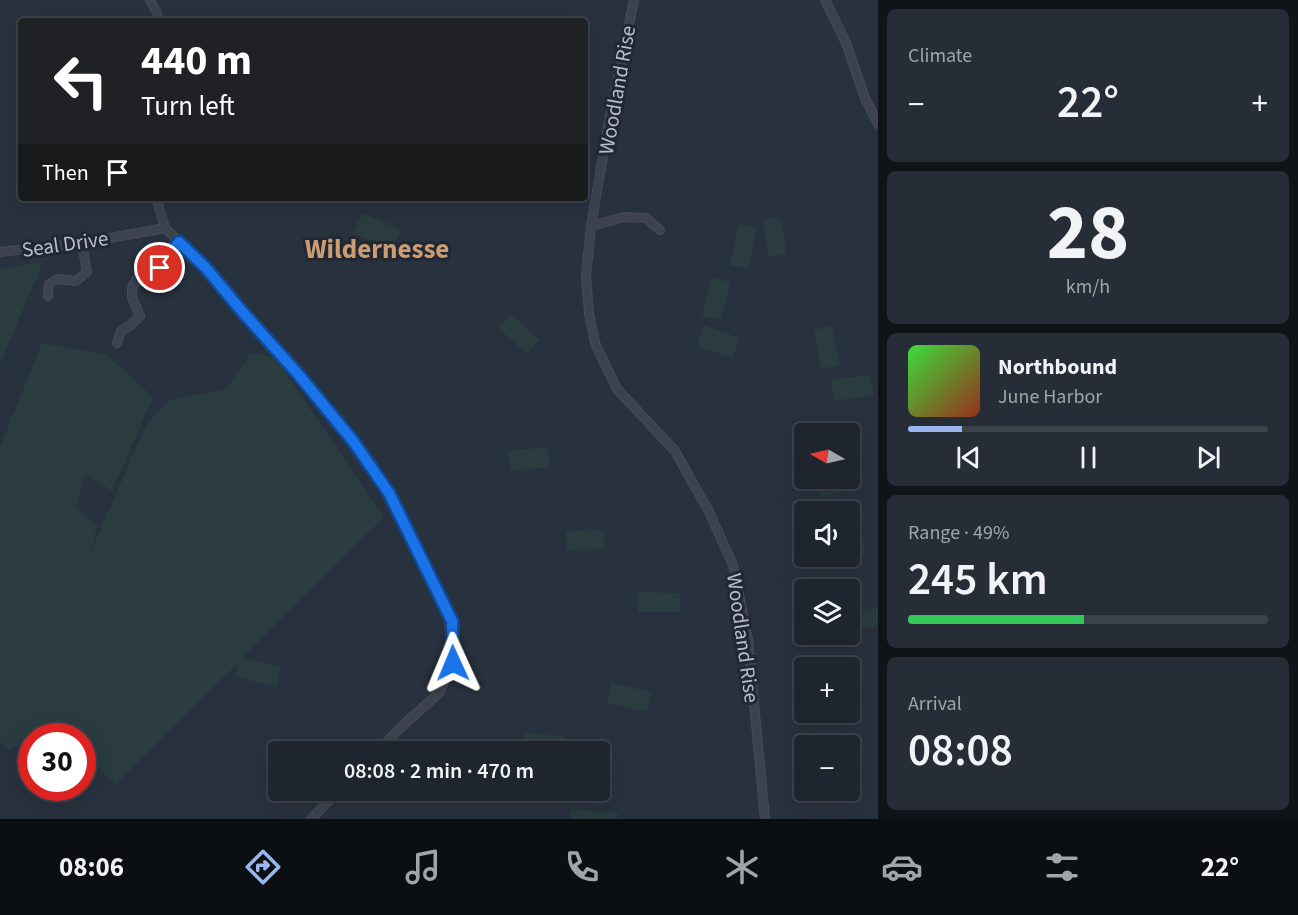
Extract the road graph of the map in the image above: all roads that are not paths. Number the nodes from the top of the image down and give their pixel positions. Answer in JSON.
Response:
{"nodes":[{"id":1,"x":150,"y":0,"type":"edge"},
{"id":2,"x":634,"y":0,"type":"edge"},
{"id":3,"x":825,"y":0,"type":"edge"},
{"id":4,"x":158,"y":18,"type":"edge"},
{"id":5,"x":878,"y":124,"type":"edge"},
{"id":6,"x":157,"y":201,"type":"edge"},
{"id":7,"x":591,"y":226,"type":"junction"},
{"id":8,"x":165,"y":228,"type":"junction"},
{"id":9,"x":660,"y":230,"type":"dead end"},
{"id":10,"x":179,"y":242,"type":"junction"},
{"id":11,"x":82,"y":243,"type":"junction"},
{"id":12,"x":0,"y":252,"type":"edge"},
{"id":13,"x":48,"y":296,"type":"dead end"},
{"id":14,"x":117,"y":343,"type":"dead end"},
{"id":15,"x":389,"y":741,"type":"edge"},
{"id":16,"x":328,"y":801,"type":"edge"},
{"id":17,"x":311,"y":819,"type":"edge"},
{"id":18,"x":765,"y":819,"type":"edge"}],
"edges":[{"from":1,"to":4,"type":"street"},
{"from":2,"to":7,"type":"street","name":"Woodland Rise"},
{"from":3,"to":5,"type":"street"},
{"from":6,"to":8,"type":"street"},
{"from":7,"to":9,"type":"street"},
{"from":7,"to":18,"type":"street","name":"Woodland Rise"},
{"from":8,"to":10,"type":"street"},
{"from":8,"to":11,"type":"street","name":"Seal Drive"},
{"from":10,"to":14,"type":"street"},
{"from":10,"to":15,"type":"street"},
{"from":11,"to":12,"type":"street","name":"Seal Drive"},
{"from":11,"to":13,"type":"street"},
{"from":16,"to":17,"type":"street"}]}
